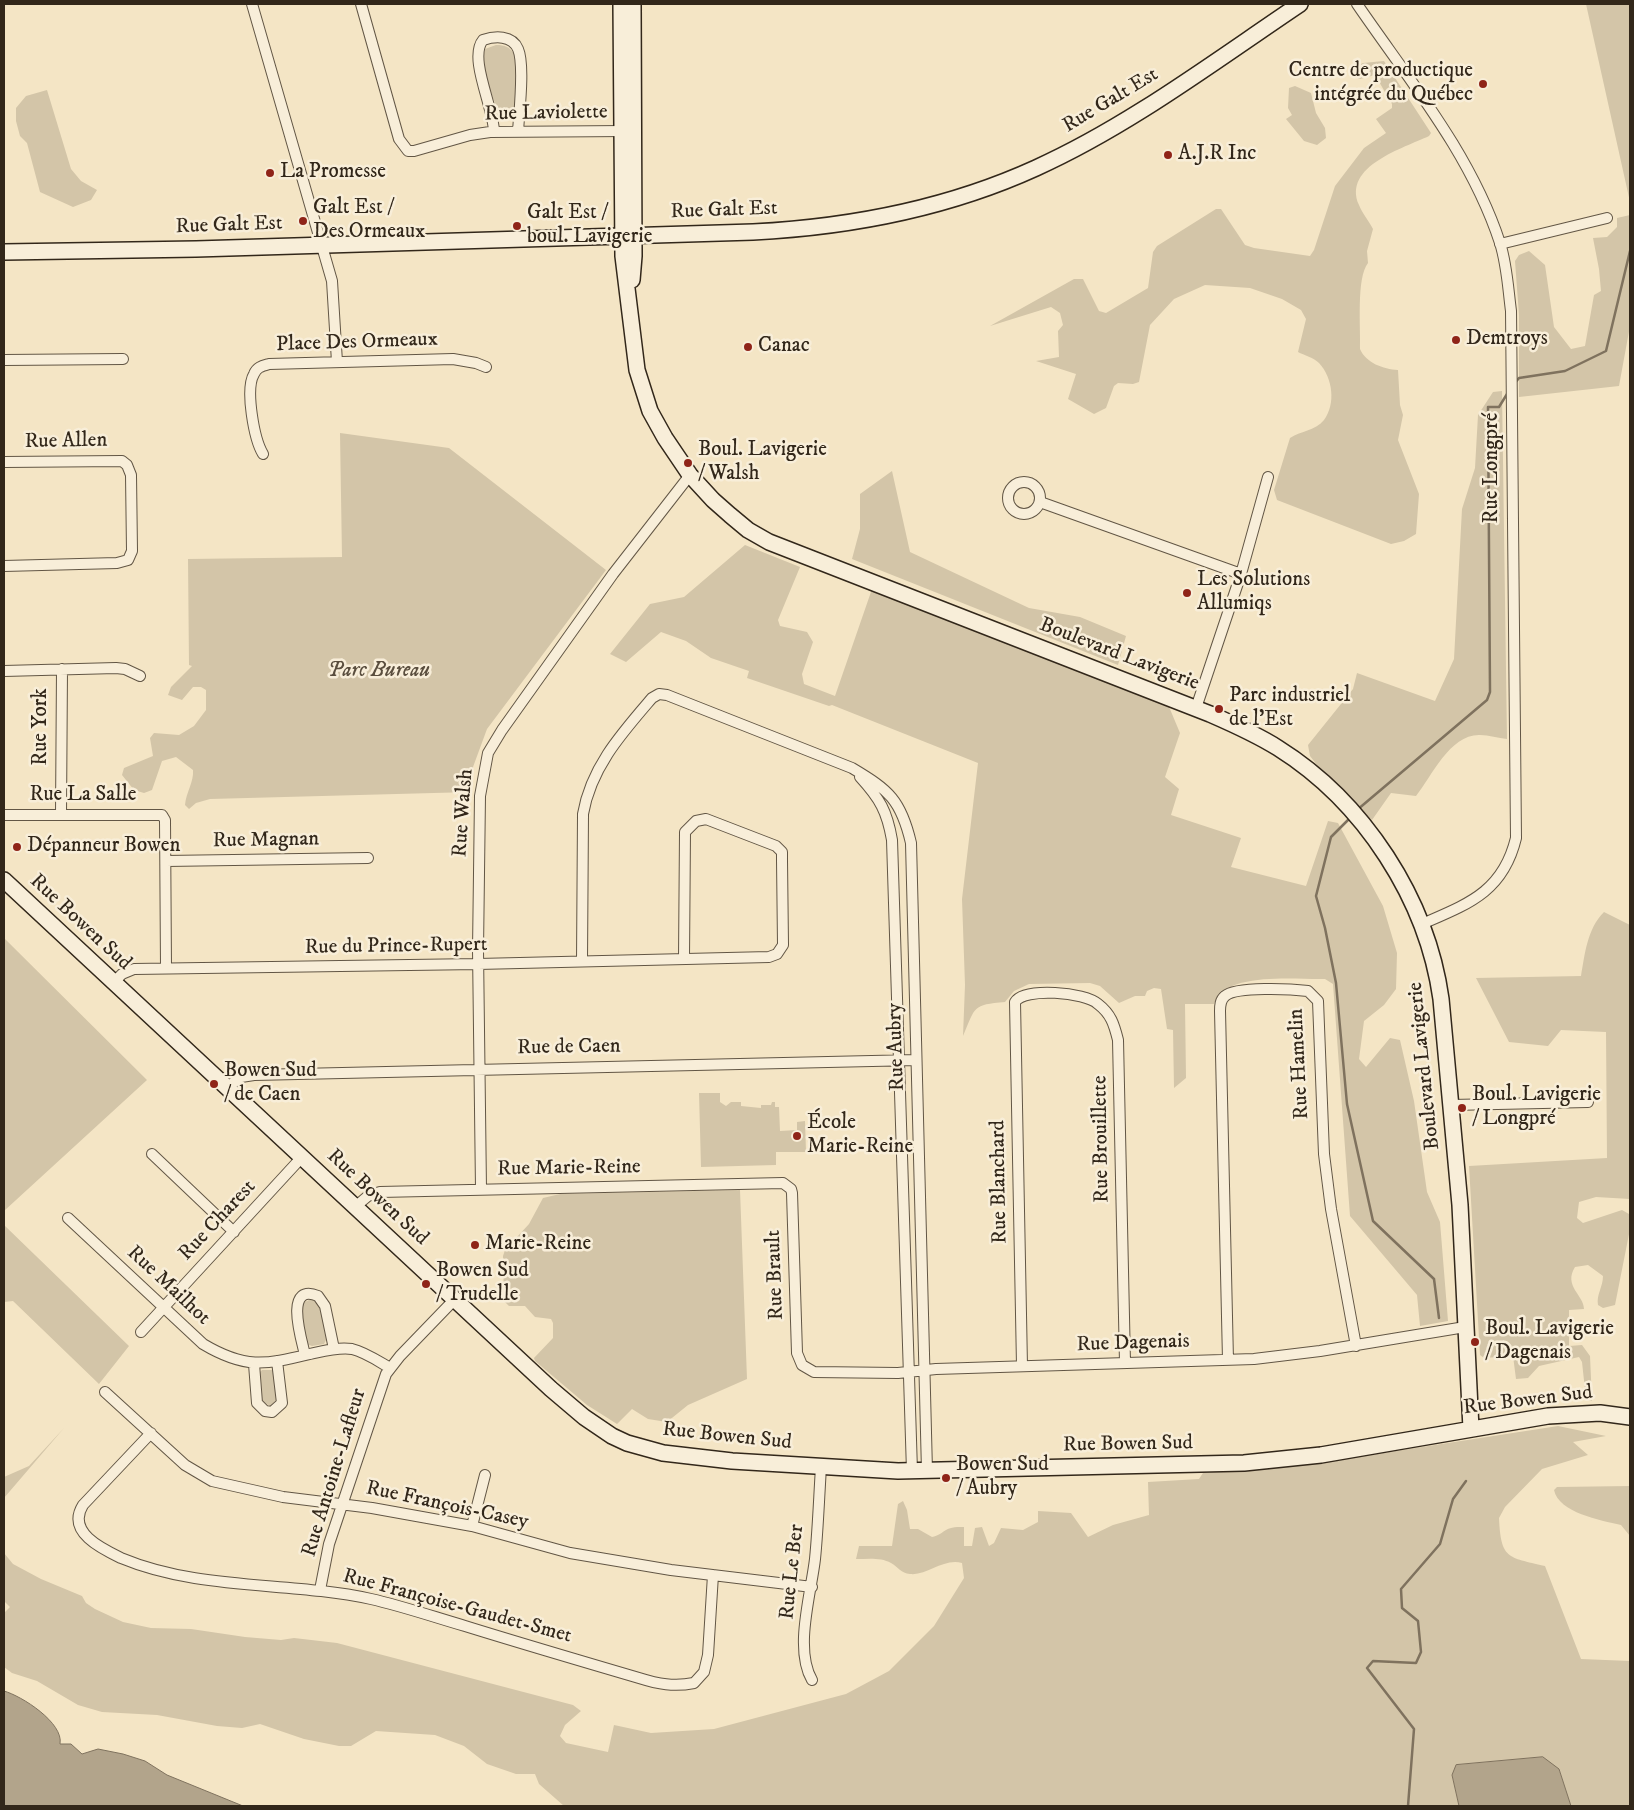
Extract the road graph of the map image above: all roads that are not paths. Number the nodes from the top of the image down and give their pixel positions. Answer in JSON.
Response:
{"nodes":[{"id":1,"x":252,"y":4,"type":"edge"},
{"id":2,"x":361,"y":4,"type":"edge"},
{"id":3,"x":621,"y":4,"type":"edge"},
{"id":4,"x":633,"y":4,"type":"edge"},
{"id":5,"x":1300,"y":4,"type":"edge"},
{"id":6,"x":1357,"y":4,"type":"edge"},
{"id":7,"x":628,"y":131,"type":"junction"},
{"id":8,"x":494,"y":132,"type":"junction"},
{"id":9,"x":518,"y":132,"type":"junction"},
{"id":10,"x":1607,"y":218,"type":"dead end"},
{"id":11,"x":628,"y":236,"type":"junction"},
{"id":12,"x":321,"y":244,"type":"junction"},
{"id":13,"x":1500,"y":244,"type":"junction"},
{"id":14,"x":4,"y":252,"type":"edge"},
{"id":15,"x":123,"y":359,"type":"dead end"},
{"id":16,"x":4,"y":360,"type":"edge"},
{"id":17,"x":337,"y":362,"type":"junction"},
{"id":18,"x":486,"y":367,"type":"dead end"},
{"id":19,"x":262,"y":454,"type":"dead end"},
{"id":20,"x":4,"y":462,"type":"edge"},
{"id":21,"x":690,"y":475,"type":"junction"},
{"id":22,"x":1268,"y":478,"type":"dead end"},
{"id":23,"x":1040,"y":502,"type":"dead end"},
{"id":24,"x":4,"y":566,"type":"edge"},
{"id":25,"x":1241,"y":574,"type":"junction"},
{"id":26,"x":4,"y":670,"type":"edge"},
{"id":27,"x":62,"y":670,"type":"junction"},
{"id":28,"x":140,"y":676,"type":"dead end"},
{"id":29,"x":1196,"y":708,"type":"junction"},
{"id":30,"x":852,"y":768,"type":"junction"},
{"id":31,"x":61,"y":814,"type":"junction"},
{"id":32,"x":4,"y":815,"type":"edge"},
{"id":33,"x":368,"y":858,"type":"dead end"},
{"id":34,"x":166,"y":861,"type":"junction"},
{"id":35,"x":4,"y":880,"type":"edge"},
{"id":36,"x":1422,"y":924,"type":"junction"},
{"id":37,"x":684,"y":958,"type":"junction"},
{"id":38,"x":582,"y":962,"type":"junction"},
{"id":39,"x":478,"y":964,"type":"junction"},
{"id":40,"x":166,"y":968,"type":"junction"},
{"id":41,"x":113,"y":983,"type":"junction"},
{"id":42,"x":1018,"y":997,"type":"joint"},
{"id":43,"x":900,"y":1060,"type":"junction"},
{"id":44,"x":916,"y":1060,"type":"junction"},
{"id":45,"x":479,"y":1069,"type":"junction"},
{"id":46,"x":226,"y":1088,"type":"junction"},
{"id":47,"x":1588,"y":1102,"type":"dead end"},
{"id":48,"x":1452,"y":1105,"type":"junction"},
{"id":49,"x":152,"y":1154,"type":"dead end"},
{"id":50,"x":302,"y":1157,"type":"junction"},
{"id":51,"x":788,"y":1185,"type":"joint"},
{"id":52,"x":481,"y":1189,"type":"junction"},
{"id":53,"x":355,"y":1206,"type":"junction"},
{"id":54,"x":68,"y":1218,"type":"dead end"},
{"id":55,"x":234,"y":1232,"type":"junction"},
{"id":56,"x":455,"y":1300,"type":"junction"},
{"id":57,"x":163,"y":1307,"type":"junction"},
{"id":58,"x":1465,"y":1327,"type":"junction"},
{"id":59,"x":141,"y":1332,"type":"dead end"},
{"id":60,"x":1356,"y":1346,"type":"junction"},
{"id":61,"x":334,"y":1349,"type":"junction"},
{"id":62,"x":305,"y":1355,"type":"junction"},
{"id":63,"x":1228,"y":1360,"type":"junction"},
{"id":64,"x":277,"y":1362,"type":"junction"},
{"id":65,"x":254,"y":1364,"type":"junction"},
{"id":66,"x":1125,"y":1364,"type":"junction"},
{"id":67,"x":802,"y":1365,"type":"joint"},
{"id":68,"x":1022,"y":1366,"type":"junction"},
{"id":69,"x":390,"y":1368,"type":"junction"},
{"id":70,"x":924,"y":1370,"type":"junction"},
{"id":71,"x":910,"y":1372,"type":"junction"},
{"id":72,"x":106,"y":1392,"type":"dead end"},
{"id":73,"x":1630,"y":1417,"type":"edge"},
{"id":74,"x":1471,"y":1429,"type":"junction"},
{"id":75,"x":151,"y":1433,"type":"junction"},
{"id":76,"x":821,"y":1468,"type":"junction"},
{"id":77,"x":920,"y":1471,"type":"junction"},
{"id":78,"x":485,"y":1474,"type":"dead end"},
{"id":79,"x":342,"y":1504,"type":"junction"},
{"id":80,"x":472,"y":1526,"type":"junction"},
{"id":81,"x":713,"y":1575,"type":"junction"},
{"id":82,"x":812,"y":1586,"type":"junction"},
{"id":83,"x":320,"y":1590,"type":"junction"},
{"id":84,"x":812,"y":1680,"type":"dead end"}],
"edges":[{"from":1,"to":12,"type":"street"},
{"from":2,"to":8,"type":"street","name":"Rue Laviolette"},
{"from":3,"to":7,"type":"street","name":"Boulevard Lavigerie"},
{"from":4,"to":7,"type":"street","name":"Boulevard Lavigerie"},
{"from":5,"to":11,"type":"street","name":"Rue Galt Est"},
{"from":6,"to":13,"type":"street","name":"Rue Longpré"},
{"from":7,"to":9,"type":"street","name":"Rue Laviolette"},
{"from":7,"to":11,"type":"street","name":"Boulevard Lavigerie"},
{"from":8,"to":9,"type":"street","name":"Rue Laviolette"},
{"from":8,"to":9,"type":"street"},
{"from":10,"to":13,"type":"street"},
{"from":11,"to":12,"type":"street","name":"Rue Galt Est"},
{"from":11,"to":21,"type":"street","name":"Boulevard Lavigerie"},
{"from":12,"to":14,"type":"street","name":"Rue Galt Est"},
{"from":12,"to":17,"type":"street"},
{"from":13,"to":36,"type":"street","name":"Rue Longpré"},
{"from":15,"to":16,"type":"street"},
{"from":17,"to":18,"type":"street","name":"Place Des Ormeaux"},
{"from":17,"to":19,"type":"street","name":"Place Des Ormeaux"},
{"from":20,"to":24,"type":"street","name":"Rue Allen"},
{"from":21,"to":29,"type":"street","name":"Boulevard Lavigerie"},
{"from":21,"to":39,"type":"street","name":"Rue Walsh"},
{"from":22,"to":25,"type":"street"},
{"from":23,"to":25,"type":"street"},
{"from":25,"to":29,"type":"street"},
{"from":26,"to":27,"type":"street"},
{"from":27,"to":28,"type":"street"},
{"from":27,"to":31,"type":"street","name":"Rue York"},
{"from":29,"to":36,"type":"street","name":"Boulevard Lavigerie"},
{"from":30,"to":38,"type":"street","name":"Rue Aubry"},
{"from":30,"to":43,"type":"street","name":"Rue Aubry"},
{"from":30,"to":44,"type":"street","name":"Rue Aubry"},
{"from":31,"to":32,"type":"street","name":"Rue La Salle"},
{"from":31,"to":34,"type":"street","name":"Rue La Salle"},
{"from":33,"to":34,"type":"street","name":"Rue Magnan"},
{"from":34,"to":40,"type":"street"},
{"from":35,"to":41,"type":"street","name":"Rue Bowen Sud"},
{"from":36,"to":48,"type":"street","name":"Boulevard Lavigerie"},
{"from":37,"to":37,"type":"street","name":"Rue du Prince-Rupert"},
{"from":37,"to":38,"type":"street","name":"Rue du Prince-Rupert"},
{"from":38,"to":39,"type":"street","name":"Rue du Prince-Rupert"},
{"from":39,"to":40,"type":"street","name":"Rue du Prince-Rupert"},
{"from":39,"to":45,"type":"street","name":"Rue Walsh"},
{"from":40,"to":41,"type":"street","name":"Rue du Prince-Rupert"},
{"from":41,"to":46,"type":"street","name":"Rue Bowen Sud"},
{"from":42,"to":66,"type":"street","name":"Rue Brouillette"},
{"from":42,"to":68,"type":"street","name":"Rue Blanchard"},
{"from":43,"to":44,"type":"street","name":"Rue de Caen"},
{"from":43,"to":45,"type":"street","name":"Rue de Caen"},
{"from":43,"to":71,"type":"street","name":"Rue Aubry"},
{"from":44,"to":70,"type":"street","name":"Rue Aubry"},
{"from":45,"to":46,"type":"street","name":"Rue de Caen"},
{"from":45,"to":52,"type":"street","name":"Rue Walsh"},
{"from":46,"to":50,"type":"street","name":"Rue Bowen Sud"},
{"from":47,"to":48,"type":"street"},
{"from":48,"to":58,"type":"street","name":"Boulevard Lavigerie"},
{"from":49,"to":55,"type":"street"},
{"from":50,"to":53,"type":"street","name":"Rue Bowen Sud"},
{"from":50,"to":55,"type":"street","name":"Rue Charest"},
{"from":51,"to":52,"type":"street","name":"Rue Marie-Reine"},
{"from":51,"to":67,"type":"street","name":"Rue Brault"},
{"from":52,"to":53,"type":"street","name":"Rue Marie-Reine"},
{"from":53,"to":56,"type":"street","name":"Rue Bowen Sud"},
{"from":54,"to":57,"type":"street","name":"Rue Mailhot"},
{"from":55,"to":57,"type":"street","name":"Rue Charest"},
{"from":56,"to":69,"type":"street"},
{"from":56,"to":76,"type":"street","name":"Rue Bowen Sud"},
{"from":57,"to":59,"type":"street","name":"Rue Charest"},
{"from":57,"to":65,"type":"street","name":"Rue Mailhot"},
{"from":58,"to":60,"type":"street","name":"Rue Dagenais"},
{"from":58,"to":74,"type":"street","name":"Boulevard Lavigerie"},
{"from":60,"to":63,"type":"street","name":"Rue Dagenais"},
{"from":60,"to":63,"type":"street","name":"Rue Hamelin"},
{"from":61,"to":62,"type":"street","name":"Rue Mailhot"},
{"from":61,"to":62,"type":"street"},
{"from":61,"to":69,"type":"street","name":"Rue Mailhot"},
{"from":62,"to":64,"type":"street","name":"Rue Mailhot"},
{"from":63,"to":66,"type":"street","name":"Rue Dagenais"},
{"from":64,"to":65,"type":"street","name":"Rue Mailhot"},
{"from":64,"to":65,"type":"street"},
{"from":66,"to":68,"type":"street","name":"Rue Dagenais"},
{"from":67,"to":71,"type":"street","name":"Rue Dagenais"},
{"from":68,"to":70,"type":"street","name":"Rue Dagenais"},
{"from":69,"to":79,"type":"street","name":"Rue Antoine-Lafleur"},
{"from":70,"to":71,"type":"street","name":"Rue Dagenais"},
{"from":70,"to":77,"type":"street","name":"Rue Aubry"},
{"from":71,"to":77,"type":"street","name":"Rue Aubry"},
{"from":72,"to":75,"type":"street","name":"Rue François-Casey"},
{"from":73,"to":74,"type":"street","name":"Rue Bowen Sud"},
{"from":74,"to":77,"type":"street","name":"Rue Bowen Sud"},
{"from":75,"to":79,"type":"street","name":"Rue François-Casey"},
{"from":75,"to":83,"type":"street","name":"Rue Françoise-Gaudet-Smet"},
{"from":76,"to":77,"type":"street","name":"Rue Bowen Sud"},
{"from":76,"to":82,"type":"street","name":"Rue Le Ber"},
{"from":78,"to":80,"type":"street"},
{"from":79,"to":80,"type":"street","name":"Rue François-Casey"},
{"from":79,"to":83,"type":"street","name":"Rue Antoine-Lafleur"},
{"from":80,"to":81,"type":"street","name":"Rue François-Casey"},
{"from":81,"to":82,"type":"street","name":"Rue François-Casey"},
{"from":81,"to":83,"type":"street","name":"Rue Françoise-Gaudet-Smet"},
{"from":82,"to":84,"type":"street","name":"Rue Le Ber"}]}
